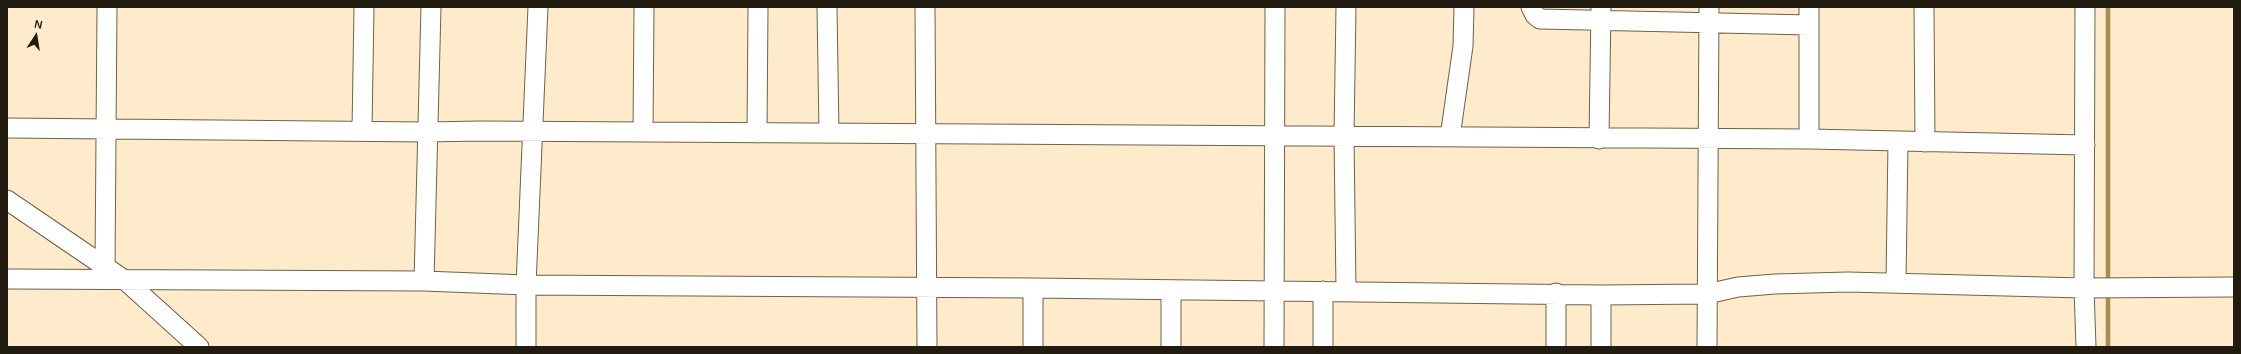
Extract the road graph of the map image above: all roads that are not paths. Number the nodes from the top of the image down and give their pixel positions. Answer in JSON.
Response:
{"nodes":[{"id":1,"x":107,"y":7,"type":"edge"},
{"id":2,"x":364,"y":7,"type":"edge"},
{"id":3,"x":431,"y":7,"type":"edge"},
{"id":4,"x":538,"y":7,"type":"edge"},
{"id":5,"x":644,"y":7,"type":"edge"},
{"id":6,"x":758,"y":7,"type":"edge"},
{"id":7,"x":828,"y":7,"type":"edge"},
{"id":8,"x":924,"y":7,"type":"edge"},
{"id":9,"x":1274,"y":7,"type":"edge"},
{"id":10,"x":1346,"y":7,"type":"edge"},
{"id":11,"x":1464,"y":7,"type":"edge"},
{"id":12,"x":1531,"y":7,"type":"edge"},
{"id":13,"x":1924,"y":7,"type":"edge"},
{"id":14,"x":2085,"y":7,"type":"edge"},
{"id":15,"x":1600,"y":14,"type":"edge"},
{"id":16,"x":1709,"y":15,"type":"edge"},
{"id":17,"x":1809,"y":16,"type":"edge"},
{"id":18,"x":7,"y":128,"type":"edge"},
{"id":19,"x":106,"y":128,"type":"junction"},
{"id":20,"x":362,"y":130,"type":"junction"},
{"id":21,"x":427,"y":132,"type":"junction"},
{"id":22,"x":533,"y":132,"type":"junction"},
{"id":23,"x":643,"y":132,"type":"junction"},
{"id":24,"x":757,"y":133,"type":"junction"},
{"id":25,"x":829,"y":133,"type":"junction"},
{"id":26,"x":926,"y":134,"type":"junction"},
{"id":27,"x":1275,"y":136,"type":"junction"},
{"id":28,"x":1344,"y":136,"type":"junction"},
{"id":29,"x":1450,"y":137,"type":"junction"},
{"id":30,"x":1599,"y":139,"type":"junction"},
{"id":31,"x":1709,"y":139,"type":"junction"},
{"id":32,"x":1809,"y":139,"type":"junction"},
{"id":33,"x":1898,"y":142,"type":"junction"},
{"id":34,"x":1925,"y":142,"type":"junction"},
{"id":35,"x":2085,"y":146,"type":"junction"},
{"id":36,"x":7,"y":200,"type":"edge"},
{"id":37,"x":105,"y":268,"type":"junction"},
{"id":38,"x":7,"y":280,"type":"edge"},
{"id":39,"x":126,"y":281,"type":"junction"},
{"id":40,"x":424,"y":281,"type":"junction"},
{"id":41,"x":1896,"y":283,"type":"junction"},
{"id":42,"x":526,"y":285,"type":"junction"},
{"id":43,"x":2234,"y":287,"type":"edge"},
{"id":44,"x":927,"y":288,"type":"junction"},
{"id":45,"x":1033,"y":288,"type":"junction"},
{"id":46,"x":2084,"y":288,"type":"junction"},
{"id":47,"x":1171,"y":290,"type":"junction"},
{"id":48,"x":1274,"y":291,"type":"junction"},
{"id":49,"x":1323,"y":291,"type":"junction"},
{"id":50,"x":1346,"y":291,"type":"junction"},
{"id":51,"x":1556,"y":293,"type":"junction"},
{"id":52,"x":1707,"y":294,"type":"junction"},
{"id":53,"x":1601,"y":295,"type":"junction"},
{"id":54,"x":199,"y":347,"type":"edge"},
{"id":55,"x":526,"y":347,"type":"edge"},
{"id":56,"x":927,"y":347,"type":"edge"},
{"id":57,"x":1033,"y":347,"type":"edge"},
{"id":58,"x":1171,"y":347,"type":"edge"},
{"id":59,"x":1274,"y":347,"type":"edge"},
{"id":60,"x":1323,"y":347,"type":"edge"},
{"id":61,"x":1556,"y":347,"type":"edge"},
{"id":62,"x":1601,"y":347,"type":"edge"},
{"id":63,"x":1707,"y":347,"type":"edge"},
{"id":64,"x":2086,"y":347,"type":"edge"}],
"edges":[{"from":1,"to":19,"type":"street"},
{"from":2,"to":20,"type":"street"},
{"from":3,"to":21,"type":"street"},
{"from":4,"to":22,"type":"street"},
{"from":5,"to":23,"type":"street"},
{"from":6,"to":24,"type":"street"},
{"from":7,"to":25,"type":"street"},
{"from":8,"to":26,"type":"street"},
{"from":9,"to":27,"type":"street"},
{"from":10,"to":28,"type":"street"},
{"from":11,"to":29,"type":"street"},
{"from":12,"to":15,"type":"street"},
{"from":13,"to":34,"type":"street"},
{"from":14,"to":35,"type":"street"},
{"from":15,"to":16,"type":"street"},
{"from":15,"to":30,"type":"street"},
{"from":16,"to":17,"type":"street"},
{"from":16,"to":31,"type":"street"},
{"from":17,"to":32,"type":"street"},
{"from":18,"to":19,"type":"street"},
{"from":19,"to":20,"type":"street"},
{"from":19,"to":37,"type":"street"},
{"from":20,"to":21,"type":"street"},
{"from":21,"to":22,"type":"street"},
{"from":21,"to":40,"type":"street"},
{"from":22,"to":23,"type":"street"},
{"from":22,"to":42,"type":"street"},
{"from":23,"to":24,"type":"street"},
{"from":24,"to":25,"type":"street"},
{"from":25,"to":26,"type":"street"},
{"from":26,"to":27,"type":"street"},
{"from":26,"to":44,"type":"street"},
{"from":27,"to":28,"type":"street"},
{"from":27,"to":48,"type":"street"},
{"from":28,"to":29,"type":"street"},
{"from":28,"to":50,"type":"street"},
{"from":29,"to":30,"type":"street"},
{"from":30,"to":31,"type":"street"},
{"from":31,"to":32,"type":"street"},
{"from":31,"to":52,"type":"street"},
{"from":32,"to":33,"type":"street"},
{"from":33,"to":34,"type":"street"},
{"from":33,"to":41,"type":"street"},
{"from":34,"to":35,"type":"street"},
{"from":35,"to":46,"type":"street"},
{"from":36,"to":37,"type":"street"},
{"from":37,"to":39,"type":"street"},
{"from":38,"to":39,"type":"street"},
{"from":39,"to":40,"type":"street"},
{"from":39,"to":54,"type":"street"},
{"from":40,"to":42,"type":"street"},
{"from":41,"to":46,"type":"street"},
{"from":41,"to":52,"type":"street"},
{"from":42,"to":44,"type":"street"},
{"from":42,"to":55,"type":"street"},
{"from":43,"to":46,"type":"street"},
{"from":44,"to":45,"type":"street"},
{"from":44,"to":56,"type":"street"},
{"from":45,"to":47,"type":"street"},
{"from":45,"to":57,"type":"street"},
{"from":46,"to":64,"type":"street"},
{"from":47,"to":48,"type":"street"},
{"from":47,"to":58,"type":"street"},
{"from":48,"to":49,"type":"street"},
{"from":48,"to":59,"type":"street"},
{"from":49,"to":50,"type":"street"},
{"from":49,"to":60,"type":"street"},
{"from":50,"to":51,"type":"street"},
{"from":51,"to":53,"type":"street"},
{"from":51,"to":61,"type":"street"},
{"from":52,"to":53,"type":"street"},
{"from":52,"to":63,"type":"street"},
{"from":53,"to":62,"type":"street"}]}
